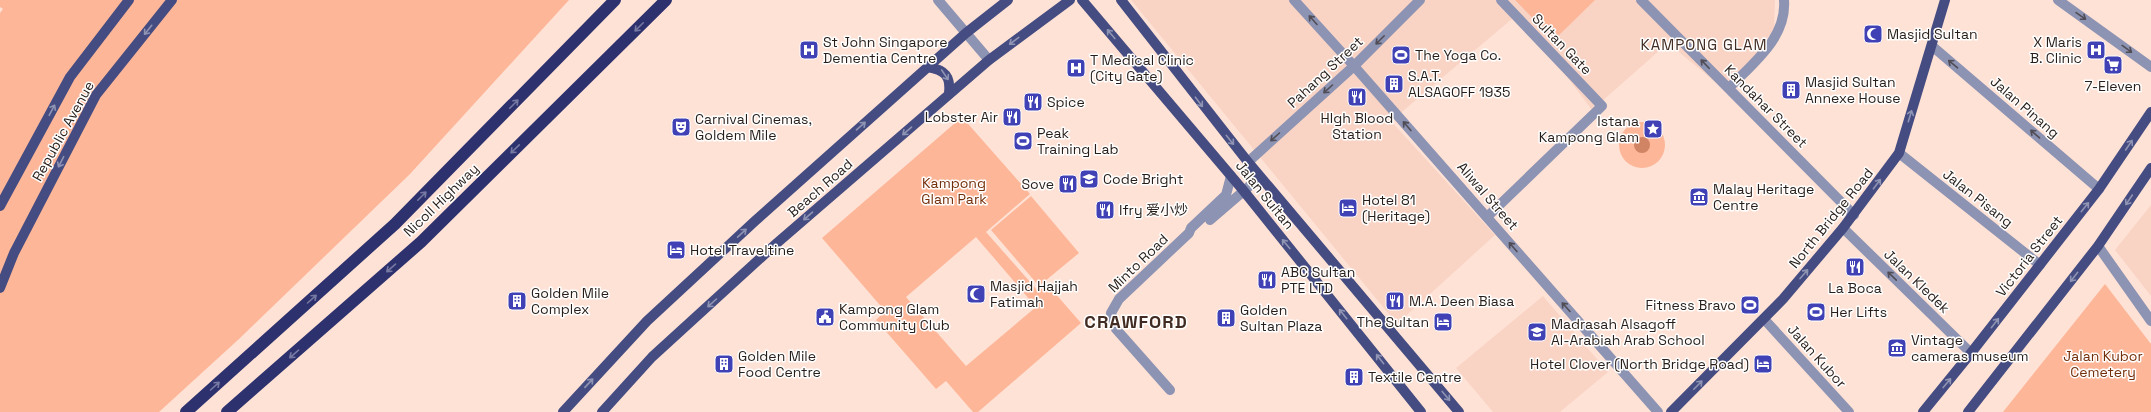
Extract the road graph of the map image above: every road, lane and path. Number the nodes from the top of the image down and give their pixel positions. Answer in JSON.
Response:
{"nodes":[{"id":1,"x":129,"y":0,"type":"edge"},
{"id":2,"x":172,"y":0,"type":"edge"},
{"id":3,"x":610,"y":0,"type":"edge"},
{"id":4,"x":615,"y":0,"type":"edge"},
{"id":5,"x":666,"y":0,"type":"edge"},
{"id":6,"x":938,"y":0,"type":"edge"},
{"id":7,"x":1008,"y":0,"type":"edge"},
{"id":8,"x":1070,"y":0,"type":"edge"},
{"id":9,"x":1082,"y":0,"type":"edge"},
{"id":10,"x":1121,"y":0,"type":"edge"},
{"id":11,"x":1294,"y":0,"type":"edge"},
{"id":12,"x":1420,"y":0,"type":"edge"},
{"id":13,"x":1501,"y":0,"type":"edge"},
{"id":14,"x":1641,"y":0,"type":"edge"},
{"id":15,"x":1784,"y":0,"type":"edge"},
{"id":16,"x":1945,"y":0,"type":"edge"},
{"id":17,"x":2058,"y":0,"type":"edge"},
{"id":18,"x":966,"y":33,"type":"junction"},
{"id":19,"x":577,"y":41,"type":"junction"},
{"id":20,"x":1932,"y":46,"type":"junction"},
{"id":21,"x":989,"y":60,"type":"junction"},
{"id":22,"x":1354,"y":66,"type":"junction"},
{"id":23,"x":2151,"y":67,"type":"edge"},
{"id":24,"x":928,"y":68,"type":"junction"},
{"id":25,"x":1729,"y":88,"type":"junction"},
{"id":26,"x":949,"y":94,"type":"junction"},
{"id":27,"x":2151,"y":112,"type":"edge"},
{"id":28,"x":1899,"y":154,"type":"junction"},
{"id":29,"x":1248,"y":162,"type":"junction"},
{"id":30,"x":2151,"y":168,"type":"edge"},
{"id":31,"x":1232,"y":176,"type":"junction"},
{"id":32,"x":1260,"y":177,"type":"junction"},
{"id":33,"x":2099,"y":189,"type":"junction"},
{"id":34,"x":1243,"y":190,"type":"junction"},
{"id":35,"x":0,"y":206,"type":"edge"},
{"id":36,"x":1854,"y":215,"type":"junction"},
{"id":37,"x":1487,"y":217,"type":"junction"},
{"id":38,"x":1843,"y":228,"type":"junction"},
{"id":39,"x":1189,"y":233,"type":"junction"},
{"id":40,"x":2098,"y":246,"type":"junction"},
{"id":41,"x":2040,"y":265,"type":"junction"},
{"id":42,"x":0,"y":288,"type":"edge"},
{"id":43,"x":1764,"y":319,"type":"junction"},
{"id":44,"x":2151,"y":321,"type":"edge"},
{"id":45,"x":1971,"y":354,"type":"junction"},
{"id":46,"x":1170,"y":390,"type":"dead end"},
{"id":47,"x":186,"y":412,"type":"edge"},
{"id":48,"x":227,"y":412,"type":"edge"},
{"id":49,"x":563,"y":412,"type":"edge"},
{"id":50,"x":602,"y":412,"type":"edge"},
{"id":51,"x":1421,"y":412,"type":"edge"},
{"id":52,"x":1459,"y":412,"type":"edge"},
{"id":53,"x":1658,"y":412,"type":"edge"},
{"id":54,"x":1670,"y":412,"type":"edge"},
{"id":55,"x":1849,"y":412,"type":"edge"},
{"id":56,"x":1923,"y":412,"type":"edge"},
{"id":57,"x":1968,"y":412,"type":"edge"}],
"edges":[{"from":35,"to":1,"type":"main road","name":"Republic Avenue","one_way":true},
{"from":2,"to":42,"type":"main road","name":"Republic Avenue","one_way":true},
{"from":3,"to":19,"type":"highway"},
{"from":4,"to":19,"type":"highway","name":"Nicoll Highway"},
{"from":5,"to":48,"type":"highway","name":"Nicoll Highway","one_way":true},
{"from":6,"to":18,"type":"street"},
{"from":7,"to":18,"type":"main road","name":"Beach Road"},
{"from":8,"to":21,"type":"main road","name":"Beach Road","one_way":true},
{"from":31,"to":9,"type":"main road","name":"Jalan Sultan","one_way":true},
{"from":10,"to":29,"type":"main road","name":"Jalan Sultan","one_way":true},
{"from":22,"to":11,"type":"street","name":"Aliwal Street","one_way":true},
{"from":12,"to":22,"type":"street","name":"Pahang Street","one_way":true},
{"from":13,"to":37,"type":"street","name":"Sultan Gate"},
{"from":25,"to":14,"type":"street","name":"Kandahar Street","one_way":true},
{"from":15,"to":25,"type":"street"},
{"from":16,"to":20,"type":"main road","name":"North Bridge Road"},
{"from":17,"to":23,"type":"street","one_way":true},
{"from":18,"to":21,"type":"street"},
{"from":18,"to":24,"type":"main road","name":"Beach Road"},
{"from":47,"to":19,"type":"highway","name":"Nicoll Highway","one_way":true},
{"from":28,"to":20,"type":"main road","name":"North Bridge Road","one_way":true},
{"from":33,"to":20,"type":"street","name":"Jalan Pinang","one_way":true},
{"from":21,"to":26,"type":"main road","name":"Beach Road"},
{"from":22,"to":29,"type":"street","name":"Pahang Street","one_way":true},
{"from":37,"to":22,"type":"street","name":"Aliwal Street","one_way":true},
{"from":24,"to":26,"type":"main road","one_way":true},
{"from":49,"to":24,"type":"main road","name":"Beach Road","one_way":true},
{"from":25,"to":36,"type":"street","name":"Kandahar Street"},
{"from":26,"to":50,"type":"main road","name":"Beach Road","one_way":true},
{"from":33,"to":27,"type":"main road","name":"Victoria Street","one_way":true},
{"from":36,"to":28,"type":"main road","name":"North Bridge Road","one_way":true},
{"from":28,"to":41,"type":"street","name":"Jalan Pisang"},
{"from":29,"to":32,"type":"main road","name":"Jalan Sultan"},
{"from":30,"to":40,"type":"main road","one_way":true},
{"from":31,"to":34,"type":"main road","name":"Jalan Sultan"},
{"from":31,"to":39,"type":"street","name":"Minto Road"},
{"from":32,"to":34,"type":"street","name":"Minto Road"},
{"from":32,"to":52,"type":"main road","name":"Jalan Sultan","one_way":true},
{"from":41,"to":33,"type":"main road","name":"Victoria Street","one_way":true},
{"from":34,"to":39,"type":"street","name":"Minto Road"},
{"from":51,"to":34,"type":"main road","name":"Jalan Sultan","one_way":true},
{"from":36,"to":38,"type":"main road","name":"North Bridge Road"},
{"from":53,"to":37,"type":"street","name":"Aliwal Street","one_way":true},
{"from":43,"to":38,"type":"main road","name":"North Bridge Road","one_way":true},
{"from":45,"to":38,"type":"street","name":"Jalan Kledek","one_way":true},
{"from":39,"to":46,"type":"street","name":"Minto Road"},
{"from":40,"to":44,"type":"street"},
{"from":40,"to":57,"type":"main road","one_way":true},
{"from":45,"to":41,"type":"main road","name":"Victoria Street","one_way":true},
{"from":54,"to":43,"type":"main road","name":"North Bridge Road","one_way":true},
{"from":43,"to":55,"type":"street","name":"Jalan Kubor"},
{"from":56,"to":45,"type":"main road","name":"Victoria Street","one_way":true}]}
